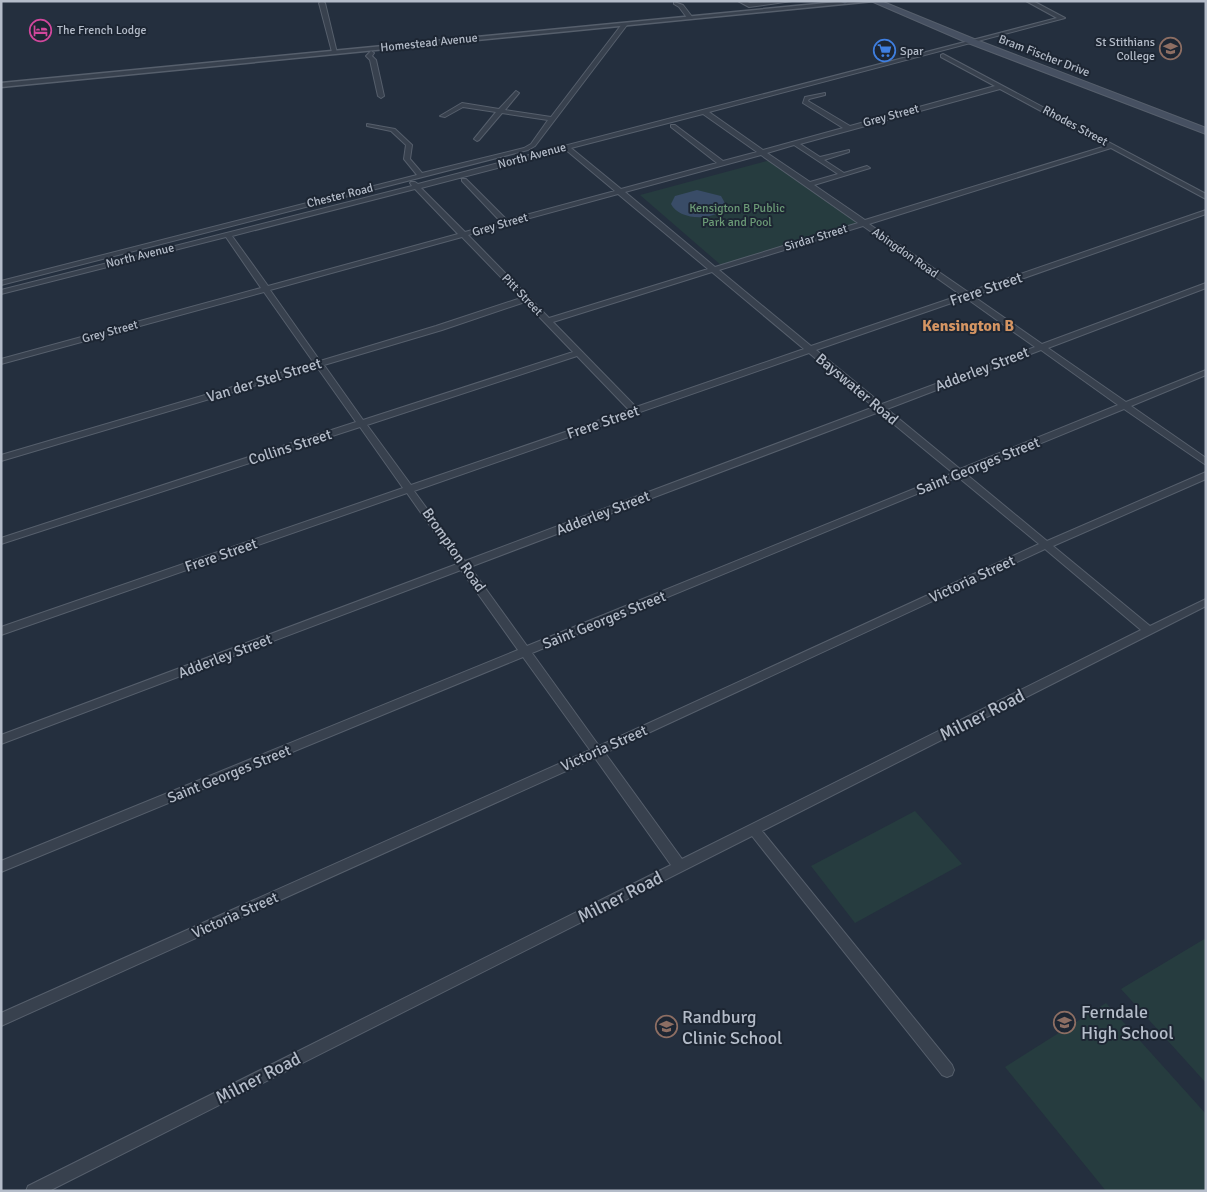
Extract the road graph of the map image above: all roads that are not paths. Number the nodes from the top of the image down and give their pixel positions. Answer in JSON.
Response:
{"nodes":[{"id":1,"x":740,"y":1,"type":"edge"},
{"id":2,"x":790,"y":1,"type":"edge"},
{"id":3,"x":857,"y":1,"type":"edge"},
{"id":4,"x":872,"y":1,"type":"edge"},
{"id":5,"x":888,"y":1,"type":"edge"},
{"id":6,"x":1028,"y":1,"type":"edge"},
{"id":7,"x":675,"y":2,"type":"edge"},
{"id":8,"x":845,"y":2,"type":"edge"},
{"id":9,"x":322,"y":3,"type":"dead end"},
{"id":10,"x":904,"y":4,"type":"dead end"},
{"id":11,"x":911,"y":10,"type":"junction"},
{"id":12,"x":687,"y":18,"type":"junction"},
{"id":13,"x":624,"y":25,"type":"junction"},
{"id":14,"x":981,"y":39,"type":"junction"},
{"id":15,"x":971,"y":41,"type":"junction"},
{"id":16,"x":335,"y":52,"type":"junction"},
{"id":17,"x":371,"y":54,"type":"junction"},
{"id":18,"x":943,"y":56,"type":"dead end"},
{"id":19,"x":1,"y":85,"type":"edge"},
{"id":20,"x":999,"y":86,"type":"junction"},
{"id":21,"x":516,"y":93,"type":"dead end"},
{"id":22,"x":824,"y":94,"type":"dead end"},
{"id":23,"x":381,"y":96,"type":"dead end"},
{"id":24,"x":503,"y":111,"type":"junction"},
{"id":25,"x":703,"y":111,"type":"junction"},
{"id":26,"x":443,"y":116,"type":"dead end"},
{"id":27,"x":553,"y":117,"type":"junction"},
{"id":28,"x":1206,"y":124,"type":"edge"},
{"id":29,"x":369,"y":125,"type":"dead end"},
{"id":30,"x":673,"y":126,"type":"dead end"},
{"id":31,"x":848,"y":128,"type":"junction"},
{"id":32,"x":1206,"y":131,"type":"edge"},
{"id":33,"x":477,"y":139,"type":"dead end"},
{"id":34,"x":795,"y":143,"type":"junction"},
{"id":35,"x":1112,"y":146,"type":"junction"},
{"id":36,"x":566,"y":147,"type":"junction"},
{"id":37,"x":847,"y":151,"type":"dead end"},
{"id":38,"x":761,"y":152,"type":"junction"},
{"id":39,"x":819,"y":159,"type":"junction"},
{"id":40,"x":721,"y":163,"type":"junction"},
{"id":41,"x":867,"y":168,"type":"dead end"},
{"id":42,"x":843,"y":175,"type":"junction"},
{"id":43,"x":421,"y":176,"type":"junction"},
{"id":44,"x":409,"y":179,"type":"junction"},
{"id":45,"x":464,"y":180,"type":"dead end"},
{"id":46,"x":808,"y":185,"type":"junction"},
{"id":47,"x":416,"y":187,"type":"junction"},
{"id":48,"x":619,"y":191,"type":"junction"},
{"id":49,"x":1206,"y":197,"type":"edge"},
{"id":50,"x":1206,"y":212,"type":"edge"},
{"id":51,"x":506,"y":223,"type":"junction"},
{"id":52,"x":864,"y":224,"type":"junction"},
{"id":53,"x":228,"y":234,"type":"junction"},
{"id":54,"x":464,"y":235,"type":"junction"},
{"id":55,"x":713,"y":270,"type":"junction"},
{"id":56,"x":1,"y":283,"type":"edge"},
{"id":57,"x":1206,"y":285,"type":"edge"},
{"id":58,"x":267,"y":289,"type":"junction"},
{"id":59,"x":1,"y":292,"type":"edge"},
{"id":60,"x":967,"y":296,"type":"junction"},
{"id":61,"x":526,"y":299,"type":"junction"},
{"id":62,"x":548,"y":321,"type":"junction"},
{"id":63,"x":1042,"y":346,"type":"junction"},
{"id":64,"x":810,"y":350,"type":"junction"},
{"id":65,"x":578,"y":353,"type":"junction"},
{"id":66,"x":1,"y":362,"type":"edge"},
{"id":67,"x":318,"y":364,"type":"junction"},
{"id":68,"x":1206,"y":372,"type":"edge"},
{"id":69,"x":1124,"y":405,"type":"junction"},
{"id":70,"x":880,"y":407,"type":"junction"},
{"id":71,"x":635,"y":411,"type":"junction"},
{"id":72,"x":363,"y":424,"type":"junction"},
{"id":73,"x":1,"y":458,"type":"edge"},
{"id":74,"x":1206,"y":462,"type":"edge"},
{"id":75,"x":960,"y":474,"type":"junction"},
{"id":76,"x":1206,"y":475,"type":"edge"},
{"id":77,"x":410,"y":490,"type":"junction"},
{"id":78,"x":1,"y":541,"type":"edge"},
{"id":79,"x":1046,"y":545,"type":"junction"},
{"id":80,"x":465,"y":566,"type":"junction"},
{"id":81,"x":1206,"y":602,"type":"edge"},
{"id":82,"x":1148,"y":630,"type":"junction"},
{"id":83,"x":1,"y":631,"type":"edge"},
{"id":84,"x":525,"y":652,"type":"junction"},
{"id":85,"x":1,"y":740,"type":"edge"},
{"id":86,"x":597,"y":752,"type":"junction"},
{"id":87,"x":754,"y":830,"type":"junction"},
{"id":88,"x":1,"y":867,"type":"edge"},
{"id":89,"x":680,"y":867,"type":"junction"},
{"id":90,"x":1,"y":1020,"type":"edge"},
{"id":91,"x":947,"y":1070,"type":"dead end"},
{"id":92,"x":33,"y":1191,"type":"edge"}],
"edges":[{"from":1,"to":2,"type":"street"},
{"from":3,"to":4,"type":"street","name":"Homestead Avenue"},
{"from":3,"to":8,"type":"street","name":"Homestead Avenue"},
{"from":4,"to":15,"type":"main road","name":"Bram Fischer Drive"},
{"from":5,"to":11,"type":"main road","name":"Bram Fischer Drive"},
{"from":6,"to":14,"type":"street","name":"North Avenue"},
{"from":7,"to":12,"type":"street"},
{"from":8,"to":12,"type":"street","name":"Homestead Avenue"},
{"from":9,"to":16,"type":"street"},
{"from":10,"to":11,"type":"main road"},
{"from":11,"to":14,"type":"main road","name":"Bram Fischer Drive"},
{"from":12,"to":13,"type":"street","name":"Homestead Avenue"},
{"from":13,"to":17,"type":"street","name":"Homestead Avenue"},
{"from":13,"to":27,"type":"street","name":"Chester Road"},
{"from":14,"to":15,"type":"street","name":"North Avenue"},
{"from":14,"to":28,"type":"main road","name":"Bram Fischer Drive"},
{"from":15,"to":25,"type":"street","name":"North Avenue"},
{"from":15,"to":32,"type":"main road","name":"Bram Fischer Drive"},
{"from":16,"to":17,"type":"street","name":"Homestead Avenue"},
{"from":16,"to":19,"type":"street","name":"Homestead Avenue"},
{"from":17,"to":23,"type":"street"},
{"from":18,"to":20,"type":"street","name":"Rhodes Street"},
{"from":20,"to":31,"type":"street","name":"Grey Street"},
{"from":20,"to":35,"type":"street","name":"Rhodes Street"},
{"from":21,"to":24,"type":"street"},
{"from":22,"to":31,"type":"street"},
{"from":24,"to":26,"type":"street"},
{"from":24,"to":27,"type":"street"},
{"from":24,"to":33,"type":"street"},
{"from":25,"to":36,"type":"street","name":"North Avenue"},
{"from":25,"to":38,"type":"street","name":"Abingdon Road"},
{"from":27,"to":43,"type":"street","name":"Chester Road"},
{"from":29,"to":43,"type":"street"},
{"from":30,"to":40,"type":"street"},
{"from":31,"to":34,"type":"street","name":"Grey Street"},
{"from":34,"to":38,"type":"street","name":"Grey Street"},
{"from":34,"to":39,"type":"street"},
{"from":35,"to":49,"type":"street","name":"Rhodes Street"},
{"from":35,"to":52,"type":"street","name":"Sirdar Street"},
{"from":36,"to":47,"type":"street","name":"North Avenue"},
{"from":36,"to":48,"type":"street","name":"Bayswater Road"},
{"from":37,"to":39,"type":"street"},
{"from":38,"to":40,"type":"street","name":"Grey Street"},
{"from":38,"to":46,"type":"street","name":"Abingdon Road"},
{"from":39,"to":42,"type":"street"},
{"from":40,"to":48,"type":"street","name":"Grey Street"},
{"from":41,"to":42,"type":"street"},
{"from":42,"to":46,"type":"street"},
{"from":43,"to":44,"type":"street","name":"Chester Road"},
{"from":44,"to":47,"type":"street","name":"Pitt Street"},
{"from":44,"to":56,"type":"street","name":"Chester Road"},
{"from":45,"to":51,"type":"street"},
{"from":46,"to":52,"type":"street","name":"Abingdon Road"},
{"from":47,"to":53,"type":"street","name":"North Avenue"},
{"from":47,"to":54,"type":"street","name":"Pitt Street"},
{"from":48,"to":51,"type":"street","name":"Grey Street"},
{"from":48,"to":55,"type":"street","name":"Bayswater Road"},
{"from":50,"to":60,"type":"street","name":"Frere Street"},
{"from":51,"to":54,"type":"street","name":"Grey Street"},
{"from":52,"to":55,"type":"street","name":"Sirdar Street"},
{"from":52,"to":60,"type":"street","name":"Abingdon Road"},
{"from":53,"to":58,"type":"street","name":"Brompton Road"},
{"from":53,"to":59,"type":"street","name":"North Avenue"},
{"from":54,"to":58,"type":"street","name":"Grey Street"},
{"from":54,"to":61,"type":"street","name":"Pitt Street"},
{"from":55,"to":62,"type":"street","name":"Sirdar Street"},
{"from":55,"to":64,"type":"street","name":"Bayswater Road"},
{"from":57,"to":63,"type":"street","name":"Adderley Street"},
{"from":58,"to":66,"type":"street","name":"Grey Street"},
{"from":58,"to":67,"type":"street","name":"Brompton Road"},
{"from":60,"to":63,"type":"street","name":"Abingdon Road"},
{"from":60,"to":64,"type":"street","name":"Frere Street"},
{"from":61,"to":62,"type":"street","name":"Pitt Street"},
{"from":61,"to":67,"type":"street","name":"Van der Stel Street"},
{"from":62,"to":65,"type":"street","name":"Pitt Street"},
{"from":63,"to":69,"type":"street","name":"Abingdon Road"},
{"from":63,"to":70,"type":"street","name":"Adderley Street"},
{"from":64,"to":70,"type":"street","name":"Bayswater Road"},
{"from":64,"to":71,"type":"street","name":"Frere Street"},
{"from":65,"to":71,"type":"street","name":"Pitt Street"},
{"from":65,"to":72,"type":"street","name":"Collins Street"},
{"from":67,"to":72,"type":"street","name":"Brompton Road"},
{"from":67,"to":73,"type":"street","name":"Van der Stel Street"},
{"from":68,"to":69,"type":"street","name":"Saint Georges Street"},
{"from":69,"to":74,"type":"street","name":"Abingdon Road"},
{"from":69,"to":75,"type":"street","name":"Saint Georges Street"},
{"from":70,"to":75,"type":"street","name":"Bayswater Road"},
{"from":70,"to":80,"type":"street","name":"Adderley Street"},
{"from":71,"to":77,"type":"street","name":"Frere Street"},
{"from":72,"to":77,"type":"street","name":"Brompton Road"},
{"from":72,"to":78,"type":"street","name":"Collins Street"},
{"from":75,"to":79,"type":"street","name":"Bayswater Road"},
{"from":75,"to":84,"type":"street","name":"Saint Georges Street"},
{"from":76,"to":79,"type":"street","name":"Victoria Street"},
{"from":77,"to":80,"type":"street","name":"Brompton Road"},
{"from":77,"to":83,"type":"street","name":"Frere Street"},
{"from":79,"to":82,"type":"street","name":"Bayswater Road"},
{"from":79,"to":86,"type":"street","name":"Victoria Street"},
{"from":80,"to":84,"type":"street","name":"Brompton Road"},
{"from":80,"to":85,"type":"street","name":"Adderley Street"},
{"from":81,"to":82,"type":"street","name":"Milner Road"},
{"from":82,"to":87,"type":"street","name":"Milner Road"},
{"from":84,"to":86,"type":"street","name":"Brompton Road"},
{"from":84,"to":88,"type":"street","name":"Saint Georges Street"},
{"from":86,"to":89,"type":"street","name":"Brompton Road"},
{"from":86,"to":90,"type":"street","name":"Victoria Street"},
{"from":87,"to":89,"type":"street","name":"Milner Road"},
{"from":87,"to":91,"type":"street"},
{"from":89,"to":92,"type":"street","name":"Milner Road"}]}
